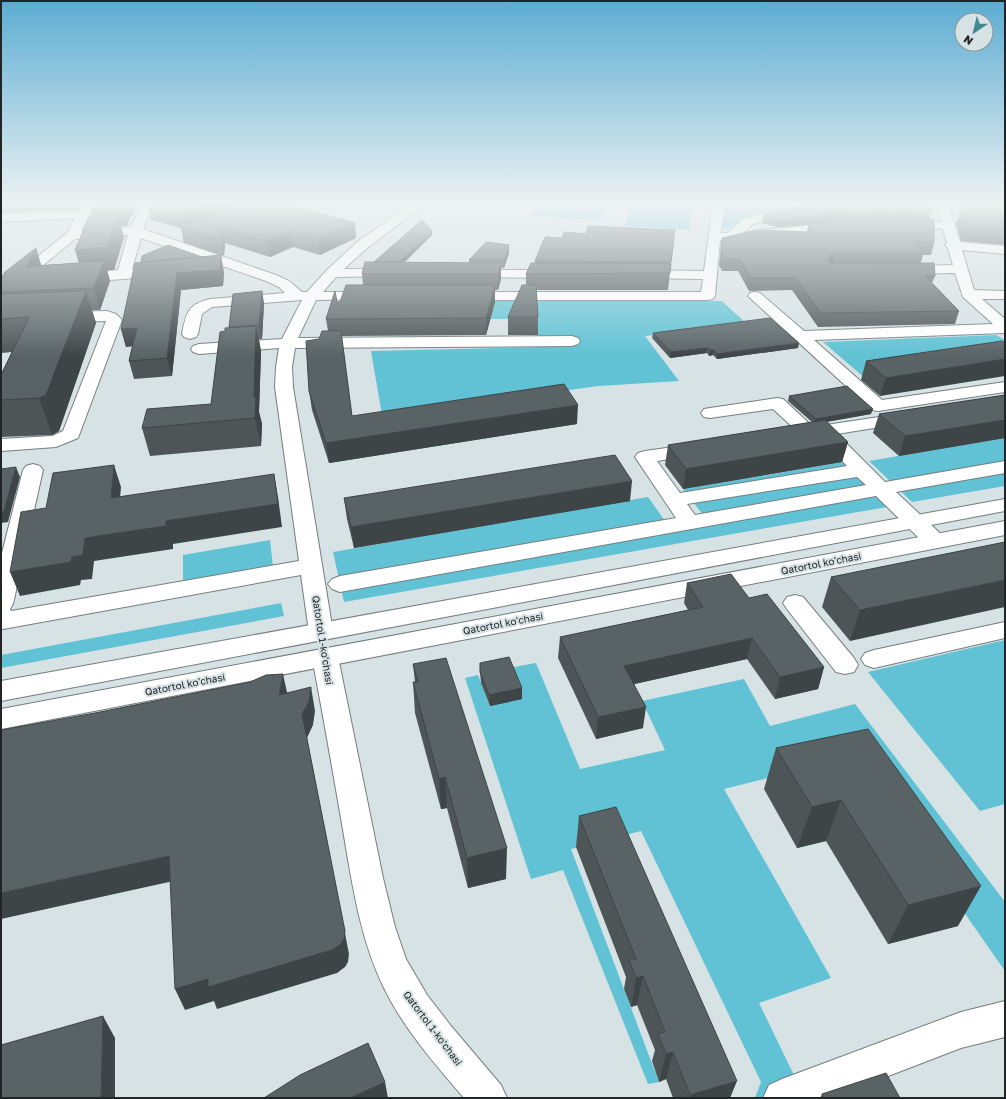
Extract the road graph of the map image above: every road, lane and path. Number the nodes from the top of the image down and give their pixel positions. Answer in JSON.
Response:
{"nodes":[{"id":1,"x":48,"y":254,"type":"edge"},
{"id":2,"x":130,"y":254,"type":"edge"},
{"id":3,"x":201,"y":254,"type":"edge"},
{"id":4,"x":352,"y":254,"type":"edge"},
{"id":5,"x":712,"y":254,"type":"edge"},
{"id":6,"x":955,"y":254,"type":"edge"},
{"id":7,"x":233,"y":265,"type":"junction"},
{"id":8,"x":202,"y":268,"type":"edge"},
{"id":9,"x":960,"y":269,"type":"junction"},
{"id":10,"x":178,"y":270,"type":"edge"},
{"id":11,"x":888,"y":270,"type":"edge"},
{"id":12,"x":332,"y":273,"type":"junction"},
{"id":13,"x":403,"y":274,"type":"edge"},
{"id":14,"x":458,"y":274,"type":"edge"},
{"id":15,"x":568,"y":274,"type":"edge"},
{"id":16,"x":631,"y":274,"type":"edge"},
{"id":17,"x":124,"y":275,"type":"junction"},
{"id":18,"x":710,"y":275,"type":"junction"},
{"id":19,"x":63,"y":280,"type":"edge"},
{"id":20,"x":1,"y":293,"type":"edge"},
{"id":21,"x":968,"y":294,"type":"junction"},
{"id":22,"x":1005,"y":295,"type":"edge"},
{"id":23,"x":305,"y":296,"type":"junction"},
{"id":24,"x":382,"y":296,"type":"edge"},
{"id":25,"x":453,"y":296,"type":"edge"},
{"id":26,"x":755,"y":296,"type":"dead end"},
{"id":27,"x":48,"y":318,"type":"edge"},
{"id":28,"x":1005,"y":327,"type":"edge"},
{"id":29,"x":190,"y":334,"type":"dead end"},
{"id":30,"x":799,"y":336,"type":"junction"},
{"id":31,"x":572,"y":341,"type":"dead end"},
{"id":32,"x":288,"y":343,"type":"junction"},
{"id":33,"x":199,"y":349,"type":"dead end"},
{"id":34,"x":1005,"y":387,"type":"edge"},
{"id":35,"x":1005,"y":403,"type":"edge"},
{"id":36,"x":878,"y":406,"type":"junction"},
{"id":37,"x":710,"y":413,"type":"dead end"},
{"id":38,"x":816,"y":432,"type":"junction"},
{"id":39,"x":786,"y":436,"type":"edge"},
{"id":40,"x":1,"y":445,"type":"edge"},
{"id":41,"x":715,"y":447,"type":"edge"},
{"id":42,"x":1005,"y":467,"type":"edge"},
{"id":43,"x":33,"y":470,"type":"dead end"},
{"id":44,"x":862,"y":470,"type":"junction"},
{"id":45,"x":880,"y":488,"type":"junction"},
{"id":46,"x":674,"y":500,"type":"junction"},
{"id":47,"x":1005,"y":504,"type":"edge"},
{"id":48,"x":914,"y":521,"type":"junction"},
{"id":49,"x":689,"y":522,"type":"junction"},
{"id":50,"x":1005,"y":528,"type":"edge"},
{"id":51,"x":935,"y":541,"type":"junction"},
{"id":52,"x":311,"y":566,"type":"junction"},
{"id":53,"x":340,"y":584,"type":"dead end"},
{"id":54,"x":795,"y":603,"type":"dead end"},
{"id":55,"x":1,"y":604,"type":"edge"},
{"id":56,"x":1,"y":614,"type":"edge"},
{"id":57,"x":1005,"y":630,"type":"edge"},
{"id":58,"x":321,"y":632,"type":"junction"},
{"id":59,"x":326,"y":657,"type":"junction"},
{"id":60,"x":874,"y":659,"type":"dead end"},
{"id":61,"x":846,"y":665,"type":"dead end"},
{"id":62,"x":1,"y":691,"type":"edge"},
{"id":63,"x":1,"y":719,"type":"edge"},
{"id":64,"x":1005,"y":1019,"type":"edge"},
{"id":65,"x":488,"y":1098,"type":"edge"},
{"id":66,"x":782,"y":1098,"type":"edge"}],
"edges":[{"from":1,"to":20,"type":"street"},
{"from":2,"to":17,"type":"street"},
{"from":3,"to":7,"type":"street"},
{"from":4,"to":12,"type":"street","name":"Qatortol 1-ko'chasi"},
{"from":5,"to":18,"type":"street"},
{"from":6,"to":9,"type":"street"},
{"from":7,"to":8,"type":"street"},
{"from":7,"to":23,"type":"street"},
{"from":9,"to":11,"type":"street"},
{"from":9,"to":21,"type":"street"},
{"from":10,"to":17,"type":"street"},
{"from":12,"to":13,"type":"street"},
{"from":12,"to":23,"type":"street","name":"Qatortol 1-ko'chasi"},
{"from":14,"to":15,"type":"street"},
{"from":16,"to":18,"type":"street"},
{"from":17,"to":19,"type":"street"},
{"from":18,"to":25,"type":"street"},
{"from":21,"to":22,"type":"street"},
{"from":21,"to":28,"type":"street"},
{"from":23,"to":24,"type":"street"},
{"from":23,"to":29,"type":"street"},
{"from":23,"to":32,"type":"street","name":"Qatortol 1-ko'chasi"},
{"from":26,"to":30,"type":"street"},
{"from":27,"to":40,"type":"street"},
{"from":28,"to":30,"type":"street"},
{"from":30,"to":36,"type":"street"},
{"from":31,"to":32,"type":"street"},
{"from":32,"to":33,"type":"street"},
{"from":32,"to":52,"type":"street","name":"Qatortol 1-ko'chasi"},
{"from":34,"to":36,"type":"street"},
{"from":35,"to":38,"type":"street"},
{"from":36,"to":38,"type":"street"},
{"from":37,"to":38,"type":"street"},
{"from":38,"to":39,"type":"street"},
{"from":38,"to":44,"type":"street"},
{"from":41,"to":46,"type":"street"},
{"from":42,"to":45,"type":"street"},
{"from":43,"to":55,"type":"street"},
{"from":44,"to":45,"type":"street"},
{"from":44,"to":46,"type":"street"},
{"from":45,"to":48,"type":"street"},
{"from":45,"to":49,"type":"street"},
{"from":46,"to":49,"type":"street"},
{"from":47,"to":48,"type":"street"},
{"from":48,"to":51,"type":"street"},
{"from":48,"to":58,"type":"street"},
{"from":49,"to":53,"type":"street"},
{"from":50,"to":51,"type":"street","name":"Qatortol ko'chasi"},
{"from":51,"to":59,"type":"street","name":"Qatortol ko'chasi"},
{"from":52,"to":56,"type":"street"},
{"from":52,"to":58,"type":"street","name":"Qatortol 1-ko'chasi"},
{"from":54,"to":61,"type":"street"},
{"from":57,"to":60,"type":"street"},
{"from":58,"to":59,"type":"street","name":"Qatortol 1-ko'chasi"},
{"from":58,"to":62,"type":"street"},
{"from":59,"to":63,"type":"street","name":"Qatortol ko'chasi"},
{"from":59,"to":65,"type":"street","name":"Qatortol 1-ko'chasi"},
{"from":64,"to":66,"type":"street"}]}
